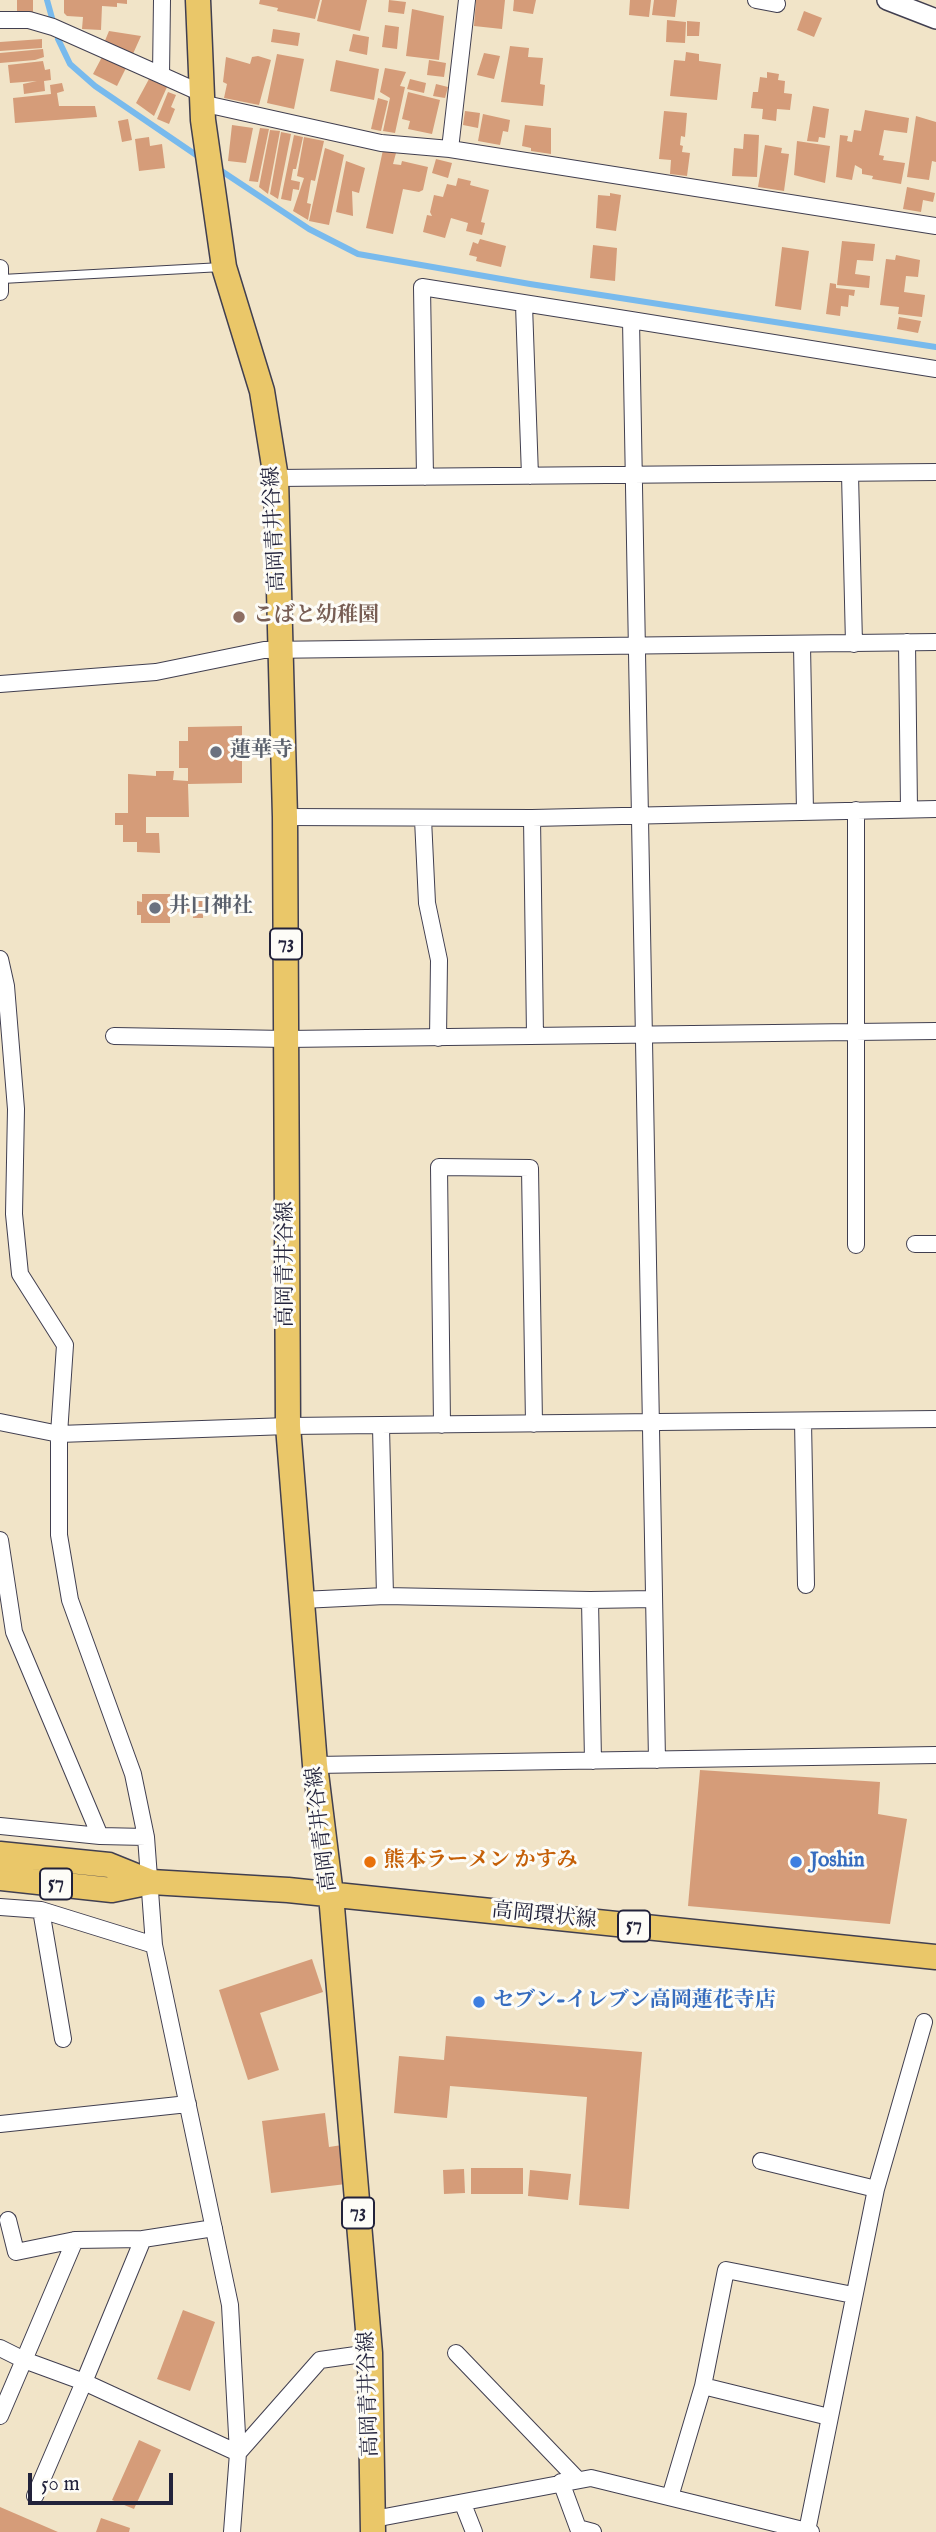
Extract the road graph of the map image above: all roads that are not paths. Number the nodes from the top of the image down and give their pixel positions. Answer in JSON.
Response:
{"nodes":[{"id":1,"x":162,"y":0,"type":"edge"},
{"id":2,"x":198,"y":0,"type":"edge"},
{"id":3,"x":467,"y":0,"type":"edge"},
{"id":4,"x":756,"y":0,"type":"edge"},
{"id":5,"x":887,"y":0,"type":"edge"},
{"id":6,"x":778,"y":2,"type":"edge"},
{"id":7,"x":936,"y":19,"type":"edge"},
{"id":8,"x":0,"y":20,"type":"edge"},
{"id":9,"x":161,"y":75,"type":"junction"},
{"id":10,"x":201,"y":98,"type":"junction"},
{"id":11,"x":450,"y":149,"type":"junction"},
{"id":12,"x":936,"y":226,"type":"edge"},
{"id":13,"x":224,"y":267,"type":"junction"},
{"id":14,"x":1,"y":280,"type":"edge"},
{"id":15,"x":524,"y":305,"type":"junction"},
{"id":16,"x":631,"y":320,"type":"junction"},
{"id":17,"x":936,"y":369,"type":"edge"},
{"id":18,"x":936,"y":472,"type":"edge"},
{"id":19,"x":850,"y":474,"type":"junction"},
{"id":20,"x":530,"y":476,"type":"junction"},
{"id":21,"x":425,"y":477,"type":"junction"},
{"id":22,"x":636,"y":477,"type":"junction"},
{"id":23,"x":276,"y":478,"type":"junction"},
{"id":24,"x":907,"y":642,"type":"junction"},
{"id":25,"x":936,"y":642,"type":"edge"},
{"id":26,"x":854,"y":643,"type":"junction"},
{"id":27,"x":638,"y":645,"type":"junction"},
{"id":28,"x":802,"y":645,"type":"junction"},
{"id":29,"x":281,"y":650,"type":"junction"},
{"id":30,"x":0,"y":684,"type":"edge"},
{"id":31,"x":909,"y":809,"type":"junction"},
{"id":32,"x":936,"y":809,"type":"edge"},
{"id":33,"x":856,"y":810,"type":"junction"},
{"id":34,"x":805,"y":812,"type":"junction"},
{"id":35,"x":641,"y":814,"type":"junction"},
{"id":36,"x":285,"y":817,"type":"junction"},
{"id":37,"x":533,"y":818,"type":"junction"},
{"id":38,"x":423,"y":819,"type":"junction"},
{"id":39,"x":0,"y":959,"type":"edge"},
{"id":40,"x":936,"y":1031,"type":"edge"},
{"id":41,"x":854,"y":1032,"type":"junction"},
{"id":42,"x":114,"y":1036,"type":"dead end"},
{"id":43,"x":535,"y":1036,"type":"junction"},
{"id":44,"x":646,"y":1036,"type":"junction"},
{"id":45,"x":438,"y":1038,"type":"junction"},
{"id":46,"x":286,"y":1039,"type":"junction"},
{"id":47,"x":6,"y":1073,"type":"edge"},
{"id":48,"x":915,"y":1244,"type":"dead end"},
{"id":49,"x":936,"y":1244,"type":"edge"},
{"id":50,"x":856,"y":1245,"type":"dead end"},
{"id":51,"x":936,"y":1419,"type":"edge"},
{"id":52,"x":803,"y":1421,"type":"junction"},
{"id":53,"x":0,"y":1422,"type":"edge"},
{"id":54,"x":653,"y":1423,"type":"junction"},
{"id":55,"x":534,"y":1424,"type":"junction"},
{"id":56,"x":442,"y":1425,"type":"junction"},
{"id":57,"x":288,"y":1426,"type":"junction"},
{"id":58,"x":381,"y":1427,"type":"junction"},
{"id":59,"x":59,"y":1434,"type":"junction"},
{"id":60,"x":0,"y":1540,"type":"edge"},
{"id":61,"x":806,"y":1585,"type":"dead end"},
{"id":62,"x":384,"y":1596,"type":"junction"},
{"id":63,"x":654,"y":1599,"type":"junction"},
{"id":64,"x":302,"y":1600,"type":"junction"},
{"id":65,"x":590,"y":1601,"type":"junction"},
{"id":66,"x":936,"y":1755,"type":"edge"},
{"id":67,"x":657,"y":1760,"type":"junction"},
{"id":68,"x":593,"y":1761,"type":"junction"},
{"id":69,"x":315,"y":1765,"type":"junction"},
{"id":70,"x":0,"y":1826,"type":"edge"},
{"id":71,"x":100,"y":1836,"type":"junction"},
{"id":72,"x":146,"y":1837,"type":"junction"},
{"id":73,"x":0,"y":1854,"type":"edge"},
{"id":74,"x":0,"y":1878,"type":"edge"},
{"id":75,"x":151,"y":1882,"type":"junction"},
{"id":76,"x":331,"y":1895,"type":"junction"},
{"id":77,"x":0,"y":1907,"type":"edge"},
{"id":78,"x":41,"y":1910,"type":"junction"},
{"id":79,"x":155,"y":1945,"type":"junction"},
{"id":80,"x":936,"y":1957,"type":"edge"},
{"id":81,"x":925,"y":2022,"type":"dead end"},
{"id":82,"x":62,"y":2039,"type":"dead end"},
{"id":83,"x":188,"y":2104,"type":"junction"},
{"id":84,"x":0,"y":2124,"type":"edge"},
{"id":85,"x":761,"y":2161,"type":"dead end"},
{"id":86,"x":876,"y":2189,"type":"junction"},
{"id":87,"x":8,"y":2220,"type":"dead end"},
{"id":88,"x":214,"y":2228,"type":"junction"},
{"id":89,"x":143,"y":2239,"type":"junction"},
{"id":90,"x":75,"y":2240,"type":"junction"},
{"id":91,"x":853,"y":2295,"type":"junction"},
{"id":92,"x":0,"y":2348,"type":"edge"},
{"id":93,"x":370,"y":2353,"type":"junction"},
{"id":94,"x":457,"y":2353,"type":"dead end"},
{"id":95,"x":24,"y":2360,"type":"junction"},
{"id":96,"x":84,"y":2382,"type":"junction"},
{"id":97,"x":702,"y":2386,"type":"junction"},
{"id":98,"x":0,"y":2416,"type":"edge"},
{"id":99,"x":829,"y":2417,"type":"junction"},
{"id":100,"x":238,"y":2453,"type":"junction"},
{"id":101,"x":578,"y":2480,"type":"junction"},
{"id":102,"x":561,"y":2482,"type":"junction"},
{"id":103,"x":35,"y":2496,"type":"dead end"},
{"id":104,"x":670,"y":2497,"type":"junction"},
{"id":105,"x":463,"y":2504,"type":"junction"},
{"id":106,"x":374,"y":2526,"type":"edge"},
{"id":107,"x":809,"y":2531,"type":"edge"},
{"id":108,"x":232,"y":2532,"type":"edge"},
{"id":109,"x":474,"y":2532,"type":"edge"},
{"id":110,"x":593,"y":2532,"type":"edge"}],
"edges":[{"from":1,"to":9,"type":"street"},
{"from":2,"to":10,"type":"main road","name":"高岡青井谷線","number":"73"},
{"from":3,"to":11,"type":"street"},
{"from":4,"to":6,"type":"street"},
{"from":5,"to":7,"type":"street"},
{"from":8,"to":9,"type":"street"},
{"from":9,"to":10,"type":"street"},
{"from":10,"to":11,"type":"street"},
{"from":10,"to":13,"type":"main road","name":"高岡青井谷線","number":"73"},
{"from":11,"to":12,"type":"street"},
{"from":13,"to":14,"type":"lane"},
{"from":13,"to":23,"type":"main road","name":"高岡青井谷線","number":"73"},
{"from":15,"to":16,"type":"street"},
{"from":15,"to":20,"type":"street"},
{"from":15,"to":21,"type":"street"},
{"from":16,"to":17,"type":"street"},
{"from":16,"to":22,"type":"street"},
{"from":18,"to":19,"type":"street"},
{"from":19,"to":22,"type":"street"},
{"from":19,"to":26,"type":"street"},
{"from":20,"to":21,"type":"street"},
{"from":20,"to":22,"type":"street"},
{"from":21,"to":23,"type":"street"},
{"from":22,"to":27,"type":"street"},
{"from":23,"to":29,"type":"main road","name":"高岡青井谷線","number":"73"},
{"from":24,"to":25,"type":"street"},
{"from":24,"to":26,"type":"street"},
{"from":24,"to":31,"type":"street"},
{"from":26,"to":28,"type":"street"},
{"from":27,"to":28,"type":"street"},
{"from":27,"to":29,"type":"street"},
{"from":27,"to":35,"type":"street"},
{"from":28,"to":34,"type":"street"},
{"from":29,"to":30,"type":"street"},
{"from":29,"to":36,"type":"main road","name":"高岡青井谷線","number":"73"},
{"from":31,"to":32,"type":"street"},
{"from":31,"to":33,"type":"street"},
{"from":33,"to":34,"type":"street"},
{"from":33,"to":41,"type":"street"},
{"from":34,"to":35,"type":"street"},
{"from":35,"to":37,"type":"street"},
{"from":35,"to":44,"type":"street"},
{"from":36,"to":38,"type":"street"},
{"from":36,"to":46,"type":"main road","name":"高岡青井谷線","number":"73"},
{"from":37,"to":38,"type":"street"},
{"from":37,"to":43,"type":"street"},
{"from":38,"to":45,"type":"street"},
{"from":39,"to":47,"type":"street"},
{"from":40,"to":41,"type":"street"},
{"from":41,"to":44,"type":"street"},
{"from":41,"to":50,"type":"street"},
{"from":42,"to":46,"type":"street"},
{"from":43,"to":44,"type":"street"},
{"from":43,"to":45,"type":"street"},
{"from":44,"to":54,"type":"street"},
{"from":45,"to":46,"type":"street"},
{"from":46,"to":57,"type":"main road","name":"高岡青井谷線","number":"73"},
{"from":47,"to":59,"type":"street"},
{"from":48,"to":49,"type":"street"},
{"from":51,"to":52,"type":"street"},
{"from":52,"to":54,"type":"street"},
{"from":52,"to":61,"type":"street"},
{"from":53,"to":59,"type":"street"},
{"from":54,"to":55,"type":"street"},
{"from":54,"to":63,"type":"street"},
{"from":55,"to":56,"type":"street"},
{"from":55,"to":56,"type":"street"},
{"from":56,"to":58,"type":"street"},
{"from":57,"to":58,"type":"street"},
{"from":57,"to":59,"type":"street"},
{"from":57,"to":64,"type":"main road","name":"高岡青井谷線","number":"73"},
{"from":58,"to":62,"type":"street"},
{"from":59,"to":72,"type":"street"},
{"from":60,"to":71,"type":"street"},
{"from":62,"to":64,"type":"street"},
{"from":62,"to":65,"type":"street"},
{"from":63,"to":65,"type":"street"},
{"from":63,"to":67,"type":"street"},
{"from":64,"to":69,"type":"main road","name":"高岡青井谷線","number":"73"},
{"from":65,"to":68,"type":"street"},
{"from":66,"to":67,"type":"street"},
{"from":67,"to":68,"type":"street"},
{"from":68,"to":69,"type":"street"},
{"from":69,"to":76,"type":"main road","name":"高岡青井谷線","number":"73"},
{"from":70,"to":71,"type":"street"},
{"from":71,"to":72,"type":"street"},
{"from":72,"to":75,"type":"street"},
{"from":73,"to":75,"type":"main road","name":"高岡環状線","number":"57"},
{"from":74,"to":75,"type":"main road","name":"高岡環状線","number":"57"},
{"from":75,"to":76,"type":"main road","name":"高岡環状線","number":"57"},
{"from":75,"to":79,"type":"street"},
{"from":76,"to":80,"type":"main road","name":"高岡環状線","number":"57"},
{"from":76,"to":93,"type":"main road","name":"高岡青井谷線","number":"73"},
{"from":77,"to":78,"type":"street"},
{"from":78,"to":79,"type":"street"},
{"from":78,"to":82,"type":"street"},
{"from":79,"to":83,"type":"street"},
{"from":81,"to":86,"type":"street"},
{"from":83,"to":84,"type":"street"},
{"from":83,"to":88,"type":"street"},
{"from":85,"to":86,"type":"street"},
{"from":86,"to":91,"type":"street"},
{"from":87,"to":90,"type":"street"},
{"from":88,"to":89,"type":"street"},
{"from":88,"to":100,"type":"street"},
{"from":89,"to":90,"type":"street"},
{"from":89,"to":96,"type":"street"},
{"from":90,"to":95,"type":"street"},
{"from":91,"to":97,"type":"street"},
{"from":91,"to":99,"type":"street"},
{"from":92,"to":95,"type":"street"},
{"from":93,"to":100,"type":"street"},
{"from":93,"to":106,"type":"main road","name":"高岡青井谷線","number":"73"},
{"from":94,"to":101,"type":"street"},
{"from":95,"to":96,"type":"street"},
{"from":95,"to":98,"type":"street"},
{"from":96,"to":100,"type":"street"},
{"from":96,"to":103,"type":"street"},
{"from":97,"to":99,"type":"street"},
{"from":97,"to":104,"type":"street"},
{"from":99,"to":107,"type":"street"},
{"from":100,"to":108,"type":"street"},
{"from":101,"to":102,"type":"street"},
{"from":101,"to":104,"type":"street"},
{"from":102,"to":105,"type":"street"},
{"from":102,"to":110,"type":"street"},
{"from":104,"to":107,"type":"street"},
{"from":105,"to":106,"type":"street"},
{"from":105,"to":109,"type":"street"}]}
